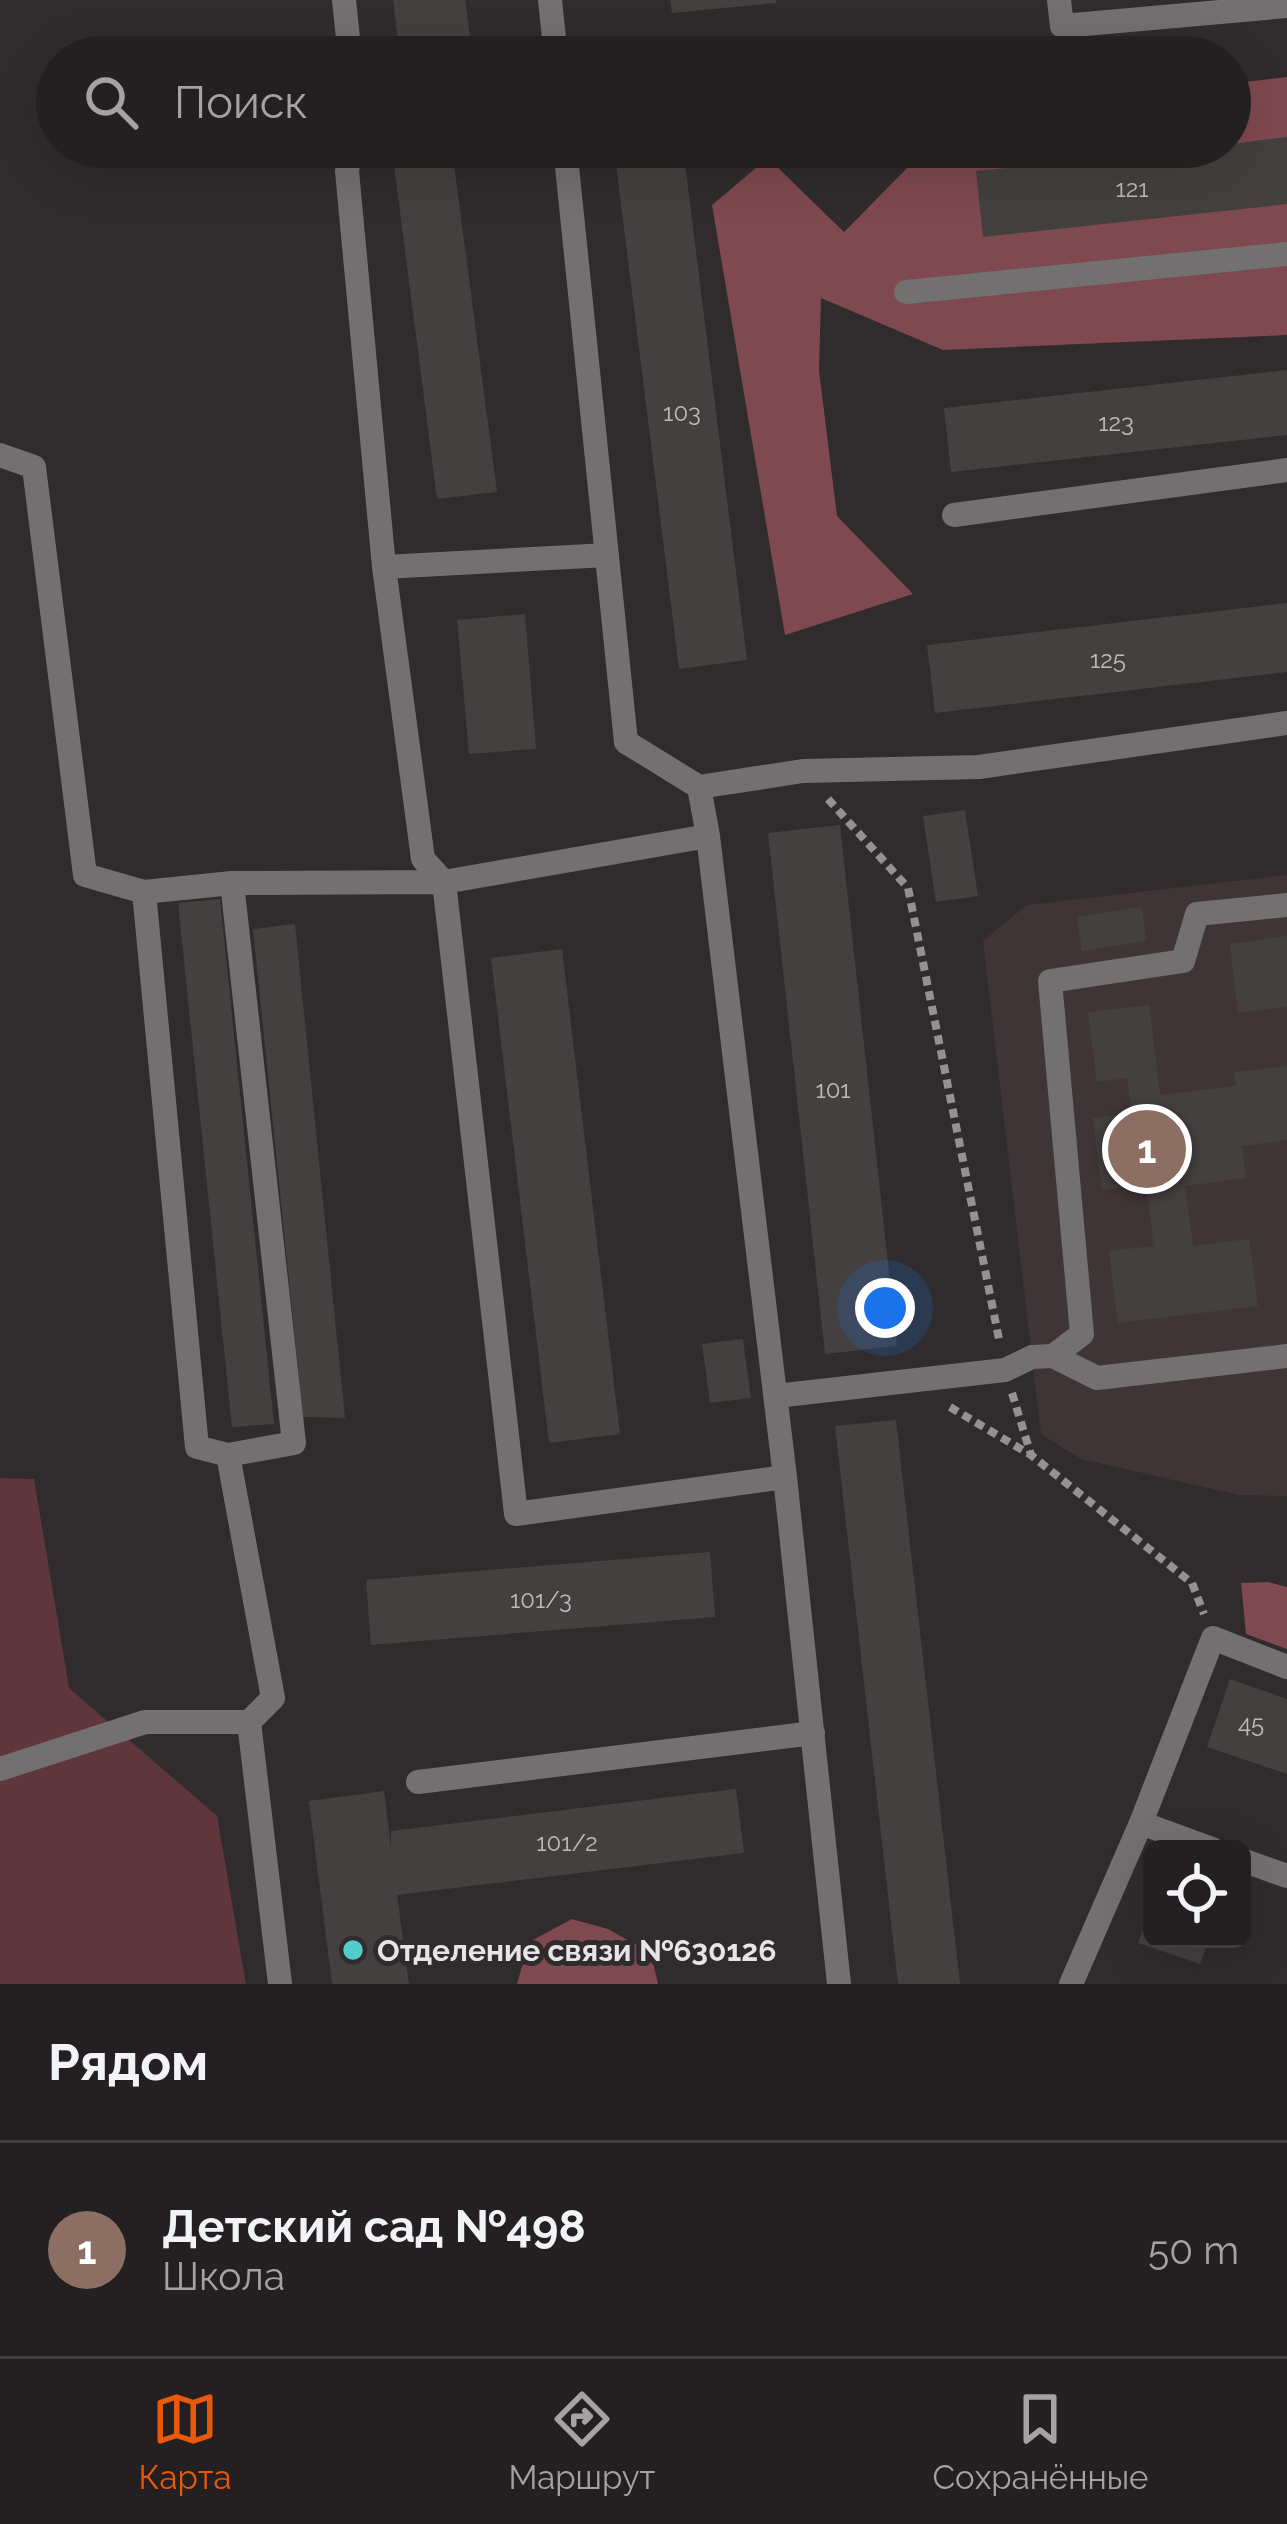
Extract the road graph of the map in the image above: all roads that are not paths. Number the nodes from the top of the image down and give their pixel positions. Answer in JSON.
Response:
{"nodes":[{"id":1,"x":344,"y":0,"type":"edge"},
{"id":2,"x":550,"y":0,"type":"edge"},
{"id":3,"x":1059,"y":0,"type":"edge"},
{"id":4,"x":1287,"y":6,"type":"edge"},
{"id":5,"x":348,"y":36,"type":"edge"},
{"id":6,"x":554,"y":36,"type":"edge"},
{"id":7,"x":348,"y":168,"type":"edge"},
{"id":8,"x":567,"y":168,"type":"edge"},
{"id":9,"x":1287,"y":254,"type":"edge"},
{"id":10,"x":906,"y":292,"type":"dead end"},
{"id":11,"x":0,"y":455,"type":"edge"},
{"id":12,"x":1287,"y":470,"type":"edge"},
{"id":13,"x":954,"y":515,"type":"dead end"},
{"id":14,"x":607,"y":556,"type":"junction"},
{"id":15,"x":384,"y":567,"type":"junction"},
{"id":16,"x":1287,"y":723,"type":"edge"},
{"id":17,"x":699,"y":787,"type":"junction"},
{"id":18,"x":708,"y":836,"type":"junction"},
{"id":19,"x":444,"y":882,"type":"junction"},
{"id":20,"x":232,"y":884,"type":"junction"},
{"id":21,"x":144,"y":892,"type":"junction"},
{"id":22,"x":1287,"y":905,"type":"edge"},
{"id":23,"x":1053,"y":1356,"type":"junction"},
{"id":24,"x":1287,"y":1356,"type":"edge"},
{"id":25,"x":776,"y":1396,"type":"junction"},
{"id":26,"x":228,"y":1455,"type":"junction"},
{"id":27,"x":785,"y":1477,"type":"junction"},
{"id":28,"x":1287,"y":1667,"type":"edge"},
{"id":29,"x":249,"y":1722,"type":"junction"},
{"id":30,"x":813,"y":1733,"type":"junction"},
{"id":31,"x":0,"y":1769,"type":"edge"},
{"id":32,"x":418,"y":1782,"type":"dead end"},
{"id":33,"x":1141,"y":1823,"type":"junction"},
{"id":34,"x":1187,"y":1840,"type":"edge"},
{"id":35,"x":1251,"y":1863,"type":"edge"},
{"id":36,"x":1287,"y":1876,"type":"edge"},
{"id":37,"x":280,"y":1984,"type":"edge"},
{"id":38,"x":839,"y":1984,"type":"edge"},
{"id":39,"x":1071,"y":1984,"type":"edge"}],
"edges":[{"from":1,"to":5,"type":"street"},
{"from":2,"to":6,"type":"street"},
{"from":3,"to":4,"type":"street"},
{"from":7,"to":15,"type":"street"},
{"from":8,"to":14,"type":"street"},
{"from":9,"to":10,"type":"street"},
{"from":11,"to":21,"type":"street"},
{"from":12,"to":13,"type":"street"},
{"from":14,"to":15,"type":"street"},
{"from":14,"to":17,"type":"street"},
{"from":15,"to":19,"type":"street"},
{"from":16,"to":17,"type":"street"},
{"from":17,"to":18,"type":"street"},
{"from":18,"to":19,"type":"street"},
{"from":18,"to":25,"type":"street"},
{"from":19,"to":20,"type":"street"},
{"from":19,"to":27,"type":"street"},
{"from":20,"to":21,"type":"street"},
{"from":20,"to":26,"type":"street"},
{"from":21,"to":26,"type":"street"},
{"from":22,"to":23,"type":"street"},
{"from":23,"to":24,"type":"street"},
{"from":23,"to":25,"type":"street"},
{"from":25,"to":27,"type":"street"},
{"from":26,"to":29,"type":"street"},
{"from":27,"to":30,"type":"street"},
{"from":28,"to":33,"type":"street"},
{"from":29,"to":31,"type":"street"},
{"from":29,"to":37,"type":"street"},
{"from":30,"to":32,"type":"street"},
{"from":30,"to":38,"type":"street"},
{"from":33,"to":34,"type":"street"},
{"from":33,"to":39,"type":"street"},
{"from":35,"to":36,"type":"street"}]}
